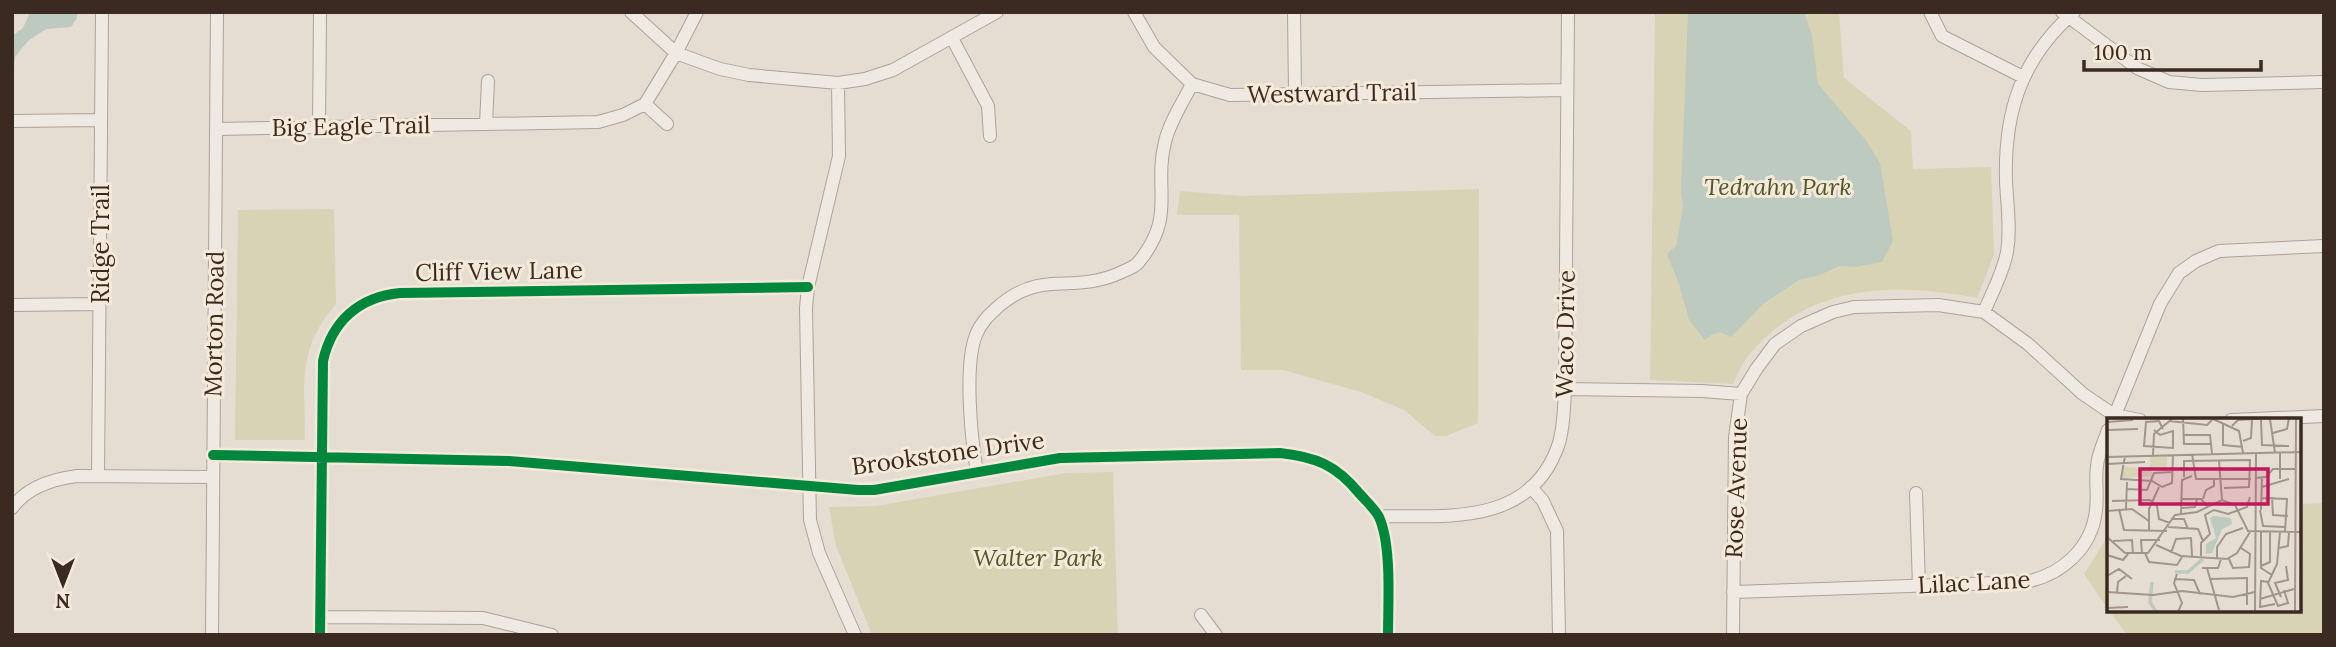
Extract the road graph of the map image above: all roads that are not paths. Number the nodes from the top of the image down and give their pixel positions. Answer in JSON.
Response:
{"nodes":[{"id":1,"x":102,"y":12,"type":"edge"},
{"id":2,"x":217,"y":12,"type":"edge"},
{"id":3,"x":320,"y":12,"type":"edge"},
{"id":4,"x":631,"y":12,"type":"edge"},
{"id":5,"x":697,"y":12,"type":"edge"},
{"id":6,"x":997,"y":12,"type":"edge"},
{"id":7,"x":1134,"y":12,"type":"edge"},
{"id":8,"x":1294,"y":12,"type":"edge"},
{"id":9,"x":1567,"y":12,"type":"edge"},
{"id":10,"x":1930,"y":12,"type":"edge"},
{"id":11,"x":2068,"y":14,"type":"edge"},
{"id":12,"x":952,"y":38,"type":"junction"},
{"id":13,"x":676,"y":53,"type":"junction"},
{"id":14,"x":2023,"y":77,"type":"junction"},
{"id":15,"x":488,"y":81,"type":"dead end"},
{"id":16,"x":2324,"y":82,"type":"edge"},
{"id":17,"x":838,"y":83,"type":"junction"},
{"id":18,"x":1192,"y":84,"type":"junction"},
{"id":19,"x":1567,"y":90,"type":"junction"},
{"id":20,"x":1295,"y":94,"type":"junction"},
{"id":21,"x":645,"y":104,"type":"junction"},
{"id":22,"x":101,"y":120,"type":"junction"},
{"id":23,"x":12,"y":121,"type":"edge"},
{"id":24,"x":486,"y":124,"type":"junction"},
{"id":25,"x":667,"y":124,"type":"dead end"},
{"id":26,"x":319,"y":127,"type":"junction"},
{"id":27,"x":216,"y":129,"type":"junction"},
{"id":28,"x":990,"y":136,"type":"dead end"},
{"id":29,"x":2324,"y":246,"type":"edge"},
{"id":30,"x":808,"y":287,"type":"junction"},
{"id":31,"x":99,"y":304,"type":"junction"},
{"id":32,"x":12,"y":305,"type":"edge"},
{"id":33,"x":1984,"y":312,"type":"junction"},
{"id":34,"x":1565,"y":389,"type":"junction"},
{"id":35,"x":1741,"y":394,"type":"junction"},
{"id":36,"x":2324,"y":416,"type":"edge"},
{"id":37,"x":2113,"y":417,"type":"edge"},
{"id":38,"x":2262,"y":418,"type":"edge"},
{"id":39,"x":2107,"y":436,"type":"edge"},
{"id":40,"x":213,"y":455,"type":"junction"},
{"id":41,"x":321,"y":458,"type":"junction"},
{"id":42,"x":977,"y":472,"type":"junction"},
{"id":43,"x":98,"y":476,"type":"junction"},
{"id":44,"x":213,"y":477,"type":"junction"},
{"id":45,"x":808,"y":486,"type":"junction"},
{"id":46,"x":1531,"y":487,"type":"junction"},
{"id":47,"x":1916,"y":493,"type":"dead end"},
{"id":48,"x":12,"y":508,"type":"edge"},
{"id":49,"x":1379,"y":516,"type":"junction"},
{"id":50,"x":1919,"y":586,"type":"junction"},
{"id":51,"x":1733,"y":592,"type":"junction"},
{"id":52,"x":1200,"y":615,"type":"dead end"},
{"id":53,"x":320,"y":617,"type":"junction"},
{"id":54,"x":212,"y":635,"type":"edge"},
{"id":55,"x":320,"y":635,"type":"edge"},
{"id":56,"x":552,"y":635,"type":"edge"},
{"id":57,"x":855,"y":635,"type":"edge"},
{"id":58,"x":1216,"y":635,"type":"edge"},
{"id":59,"x":1388,"y":635,"type":"edge"},
{"id":60,"x":1559,"y":635,"type":"edge"},
{"id":61,"x":1732,"y":635,"type":"edge"}],
"edges":[{"from":1,"to":22,"type":"street","name":"Ridge Trail"},
{"from":2,"to":27,"type":"street","name":"Morton Road"},
{"from":3,"to":26,"type":"street"},
{"from":4,"to":13,"type":"street"},
{"from":5,"to":13,"type":"street"},
{"from":6,"to":12,"type":"street"},
{"from":7,"to":18,"type":"street","name":"Westward Trail"},
{"from":8,"to":20,"type":"street"},
{"from":9,"to":19,"type":"street","name":"Waco Drive"},
{"from":10,"to":14,"type":"street"},
{"from":11,"to":14,"type":"street"},
{"from":11,"to":16,"type":"street"},
{"from":12,"to":17,"type":"street"},
{"from":12,"to":28,"type":"street"},
{"from":13,"to":17,"type":"street"},
{"from":13,"to":21,"type":"street"},
{"from":14,"to":33,"type":"street"},
{"from":15,"to":24,"type":"street"},
{"from":17,"to":30,"type":"street"},
{"from":18,"to":20,"type":"street","name":"Westward Trail"},
{"from":18,"to":42,"type":"street"},
{"from":19,"to":20,"type":"street","name":"Westward Trail"},
{"from":19,"to":34,"type":"street","name":"Waco Drive"},
{"from":21,"to":24,"type":"street","name":"Big Eagle Trail"},
{"from":21,"to":25,"type":"street"},
{"from":22,"to":23,"type":"street"},
{"from":22,"to":31,"type":"street","name":"Ridge Trail"},
{"from":24,"to":26,"type":"street","name":"Big Eagle Trail"},
{"from":26,"to":27,"type":"street","name":"Big Eagle Trail"},
{"from":27,"to":40,"type":"street","name":"Morton Road"},
{"from":29,"to":37,"type":"street"},
{"from":30,"to":41,"type":"street","name":"Cliff View Lane"},
{"from":30,"to":45,"type":"street"},
{"from":31,"to":32,"type":"street"},
{"from":31,"to":43,"type":"street","name":"Ridge Trail"},
{"from":33,"to":35,"type":"street","name":"Rose Avenue"},
{"from":33,"to":37,"type":"street","name":"Rose Avenue"},
{"from":34,"to":35,"type":"street"},
{"from":34,"to":46,"type":"street","name":"Waco Drive"},
{"from":35,"to":51,"type":"street","name":"Rose Avenue"},
{"from":36,"to":38,"type":"street"},
{"from":39,"to":50,"type":"street","name":"Lilac Lane"},
{"from":40,"to":41,"type":"street","name":"Brookstone Drive"},
{"from":40,"to":44,"type":"street","name":"Morton Road"},
{"from":41,"to":45,"type":"street","name":"Brookstone Drive"},
{"from":41,"to":53,"type":"street","name":"Cliff View Lane"},
{"from":42,"to":45,"type":"street","name":"Brookstone Drive"},
{"from":42,"to":49,"type":"street","name":"Brookstone Drive"},
{"from":43,"to":44,"type":"street"},
{"from":43,"to":48,"type":"street"},
{"from":44,"to":54,"type":"street","name":"Morton Road"},
{"from":45,"to":57,"type":"street"},
{"from":46,"to":49,"type":"street","name":"Waco Drive"},
{"from":46,"to":60,"type":"street"},
{"from":47,"to":50,"type":"street"},
{"from":49,"to":59,"type":"street","name":"Brookstone Drive"},
{"from":50,"to":51,"type":"street","name":"Lilac Lane"},
{"from":51,"to":61,"type":"street","name":"Rose Avenue"},
{"from":52,"to":58,"type":"street"},
{"from":53,"to":55,"type":"street","name":"Cliff View Lane"},
{"from":53,"to":56,"type":"street"}]}
